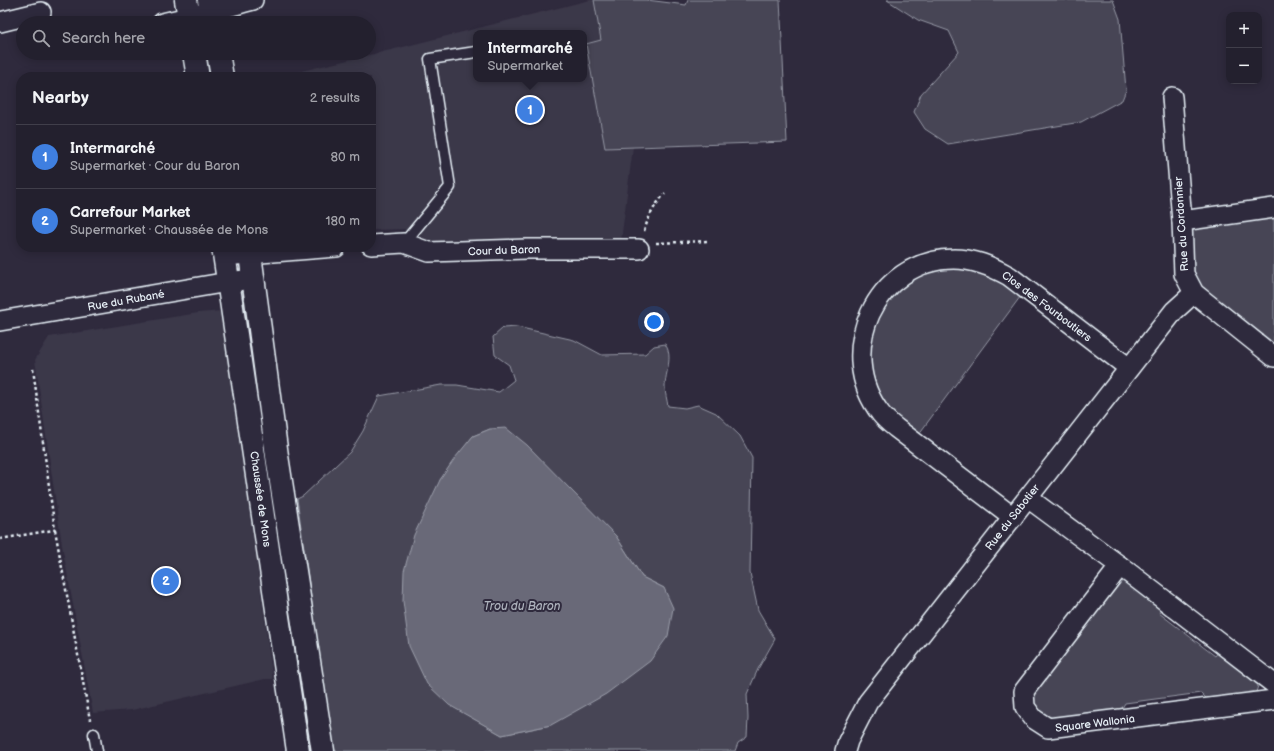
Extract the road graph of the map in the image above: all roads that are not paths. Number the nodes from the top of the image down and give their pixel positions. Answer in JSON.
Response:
{"nodes":[{"id":1,"x":253,"y":0,"type":"edge"},
{"id":2,"x":211,"y":11,"type":"edge"},
{"id":3,"x":42,"y":12,"type":"edge"},
{"id":4,"x":188,"y":14,"type":"edge"},
{"id":5,"x":25,"y":16,"type":"edge"},
{"id":6,"x":16,"y":18,"type":"edge"},
{"id":7,"x":0,"y":22,"type":"edge"},
{"id":8,"x":473,"y":52,"type":"edge"},
{"id":9,"x":195,"y":60,"type":"edge"},
{"id":10,"x":219,"y":60,"type":"edge"},
{"id":11,"x":197,"y":72,"type":"edge"},
{"id":12,"x":221,"y":72,"type":"edge"},
{"id":13,"x":1172,"y":97,"type":"dead end"},
{"id":14,"x":1274,"y":208,"type":"edge"},
{"id":15,"x":1182,"y":221,"type":"junction"},
{"id":16,"x":404,"y":243,"type":"junction"},
{"id":17,"x":376,"y":245,"type":"edge"},
{"id":18,"x":639,"y":249,"type":"road end"},
{"id":19,"x":223,"y":252,"type":"edge"},
{"id":20,"x":249,"y":252,"type":"edge"},
{"id":21,"x":253,"y":280,"type":"junction"},
{"id":22,"x":228,"y":282,"type":"junction"},
{"id":23,"x":1194,"y":293,"type":"junction"},
{"id":24,"x":0,"y":321,"type":"edge"},
{"id":25,"x":1274,"y":357,"type":"edge"},
{"id":26,"x":1129,"y":368,"type":"junction"},
{"id":27,"x":1028,"y":498,"type":"junction"},
{"id":28,"x":1013,"y":517,"type":"junction"},
{"id":29,"x":1120,"y":566,"type":"junction"},
{"id":30,"x":1274,"y":684,"type":"edge"},
{"id":31,"x":1274,"y":700,"type":"edge"},
{"id":32,"x":94,"y":734,"type":"road end"},
{"id":33,"x":97,"y":751,"type":"edge"},
{"id":34,"x":298,"y":751,"type":"edge"},
{"id":35,"x":323,"y":751,"type":"edge"},
{"id":36,"x":845,"y":751,"type":"edge"}],
"edges":[{"from":1,"to":2,"type":"street"},
{"from":2,"to":4,"type":"street"},
{"from":3,"to":5,"type":"street"},
{"from":6,"to":7,"type":"street"},
{"from":8,"to":16,"type":"lane"},
{"from":9,"to":11,"type":"main road"},
{"from":10,"to":12,"type":"main road"},
{"from":13,"to":15,"type":"street","name":"Rue du Cordonnier"},
{"from":14,"to":15,"type":"street"},
{"from":15,"to":23,"type":"street","name":"Rue du Cordonnier"},
{"from":16,"to":17,"type":"street","name":"Cour du Baron"},
{"from":16,"to":18,"type":"street","name":"Cour du Baron"},
{"from":19,"to":22,"type":"main road","name":"Chaussée de Mons"},
{"from":20,"to":21,"type":"main road","name":"Chaussée de Mons"},
{"from":21,"to":22,"type":"street","name":"Rue du Rubané"},
{"from":21,"to":35,"type":"main road","name":"Chaussée de Mons"},
{"from":22,"to":24,"type":"street","name":"Rue du Rubané"},
{"from":22,"to":34,"type":"main road","name":"Chaussée de Mons"},
{"from":23,"to":25,"type":"street","name":"Rue du Cordonnier"},
{"from":23,"to":26,"type":"street","name":"Rue du Sabotier"},
{"from":26,"to":27,"type":"street","name":"Rue du Sabotier"},
{"from":26,"to":28,"type":"street","name":"Clos des Fourboutiers"},
{"from":27,"to":28,"type":"street","name":"Rue du Sabotier"},
{"from":27,"to":29,"type":"street"},
{"from":28,"to":36,"type":"street","name":"Rue du Sabotier"},
{"from":29,"to":30,"type":"street"},
{"from":29,"to":31,"type":"street","name":"Square Wallonia"},
{"from":32,"to":33,"type":"lane"}]}
